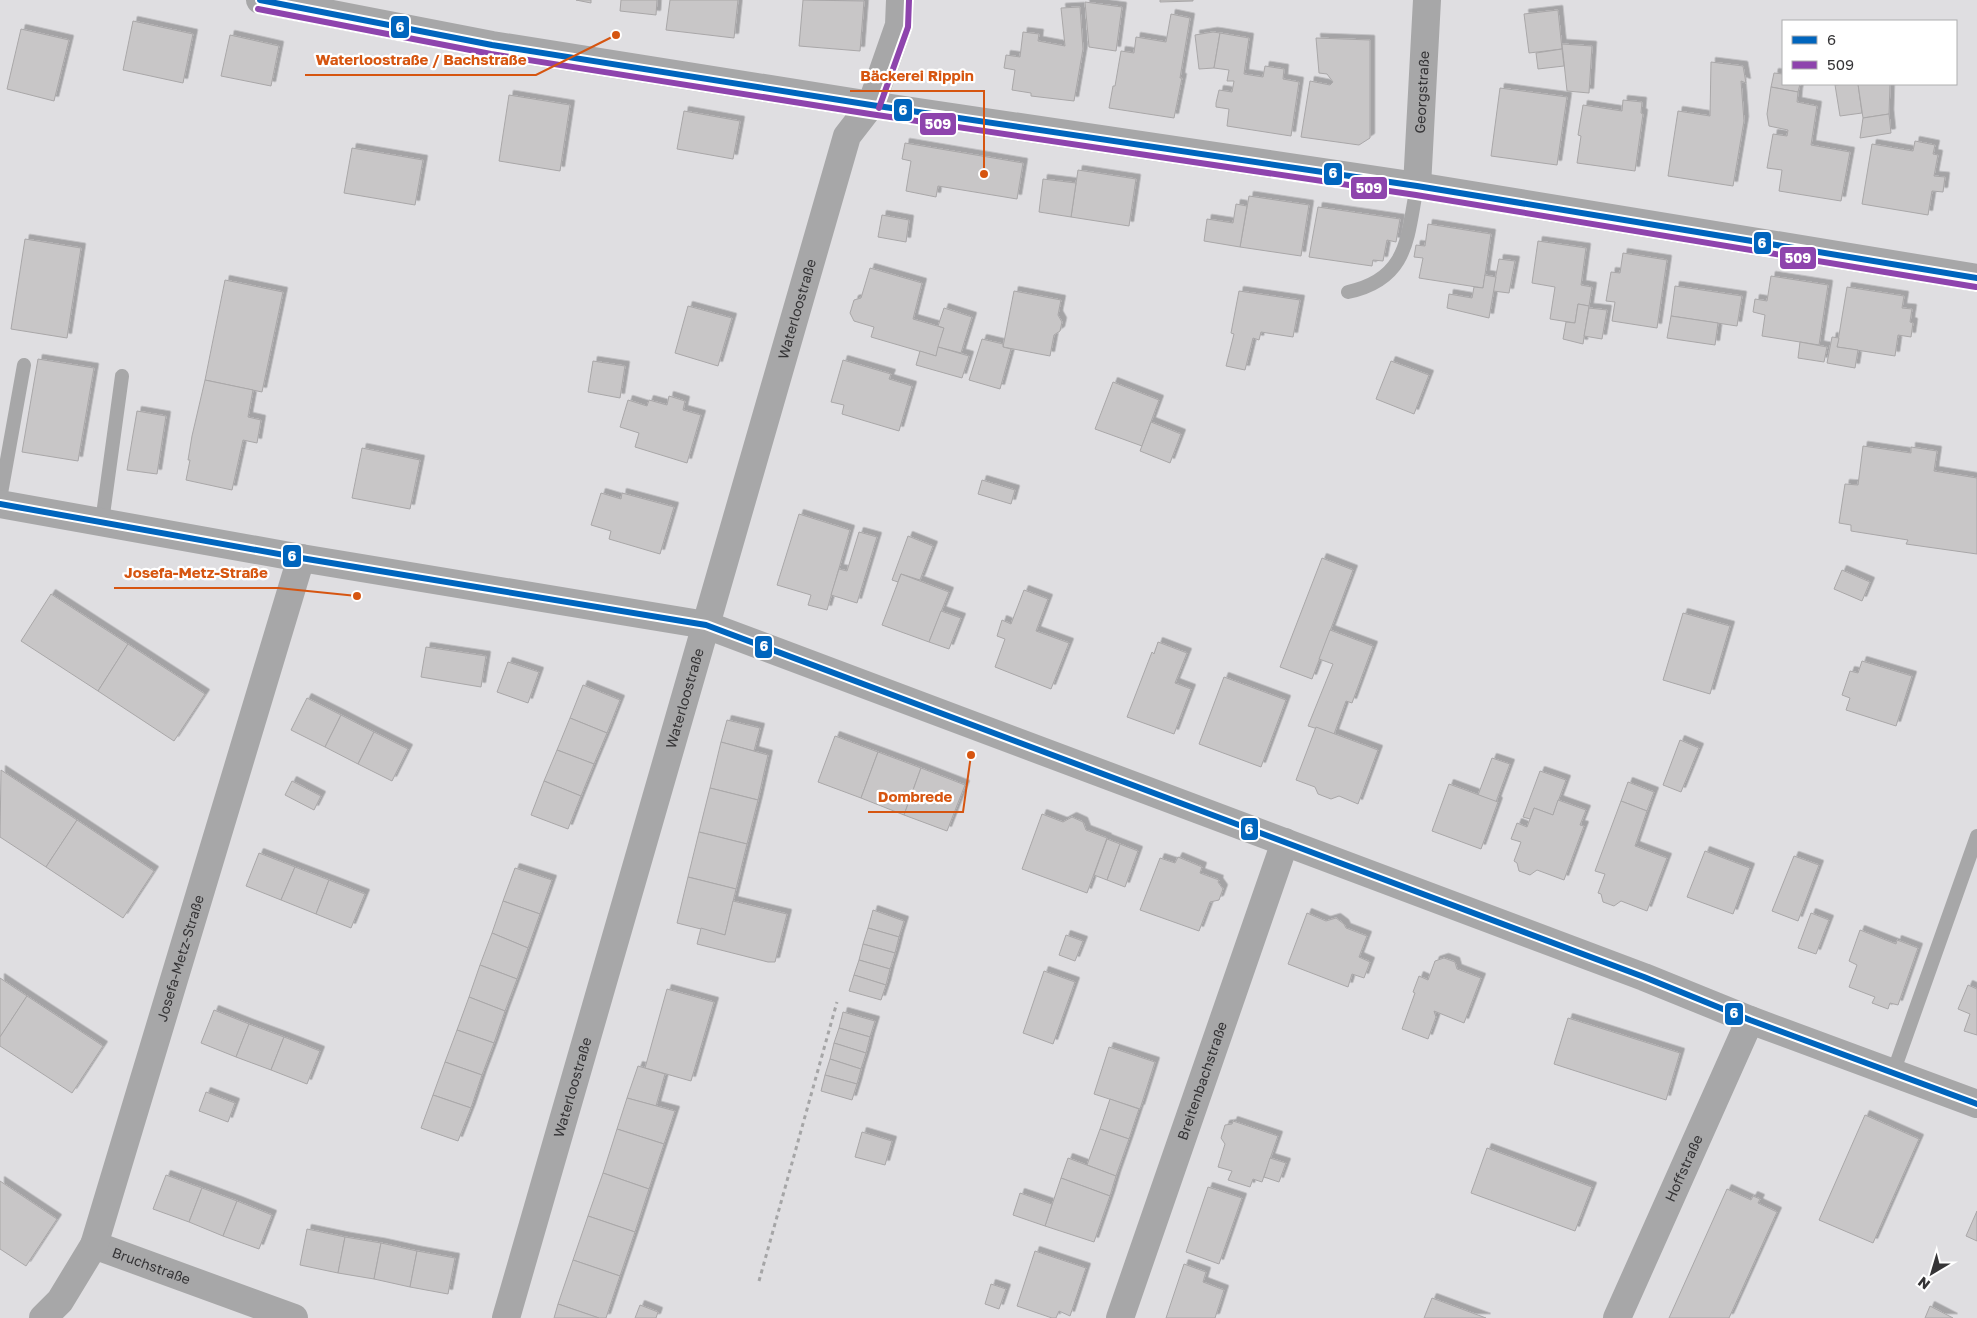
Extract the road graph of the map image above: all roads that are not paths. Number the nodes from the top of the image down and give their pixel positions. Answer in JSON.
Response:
{"nodes":[{"id":1,"x":260,"y":0,"type":"edge"},
{"id":2,"x":900,"y":0,"type":"edge"},
{"id":3,"x":1427,"y":0,"type":"edge"},
{"id":4,"x":871,"y":105,"type":"junction"},
{"id":5,"x":1417,"y":186,"type":"junction"},
{"id":6,"x":1977,"y":278,"type":"edge"},
{"id":7,"x":1348,"y":292,"type":"dead end"},
{"id":8,"x":24,"y":365,"type":"dead end"},
{"id":9,"x":122,"y":376,"type":"dead end"},
{"id":10,"x":0,"y":499,"type":"edge"},
{"id":11,"x":0,"y":504,"type":"edge"},
{"id":12,"x":102,"y":522,"type":"junction"},
{"id":13,"x":301,"y":558,"type":"junction"},
{"id":14,"x":706,"y":625,"type":"junction"},
{"id":15,"x":1977,"y":836,"type":"edge"},
{"id":16,"x":1285,"y":842,"type":"junction"},
{"id":17,"x":1750,"y":1020,"type":"junction"},
{"id":18,"x":1893,"y":1073,"type":"junction"},
{"id":19,"x":1977,"y":1104,"type":"edge"},
{"id":20,"x":94,"y":1245,"type":"junction"},
{"id":21,"x":43,"y":1318,"type":"edge"},
{"id":22,"x":294,"y":1318,"type":"edge"},
{"id":23,"x":506,"y":1318,"type":"edge"},
{"id":24,"x":1120,"y":1318,"type":"edge"},
{"id":25,"x":1617,"y":1318,"type":"edge"}],
"edges":[{"from":1,"to":4,"type":"street"},
{"from":2,"to":4,"type":"street","name":"Waterloostraße"},
{"from":3,"to":5,"type":"street","name":"Georgstraße"},
{"from":4,"to":5,"type":"street"},
{"from":4,"to":14,"type":"street","name":"Waterloostraße"},
{"from":5,"to":6,"type":"street"},
{"from":5,"to":7,"type":"lane"},
{"from":8,"to":10,"type":"lane"},
{"from":9,"to":12,"type":"lane"},
{"from":11,"to":12,"type":"street"},
{"from":12,"to":13,"type":"street"},
{"from":13,"to":14,"type":"street"},
{"from":13,"to":20,"type":"street","name":"Josefa-Metz-Straße"},
{"from":14,"to":16,"type":"street"},
{"from":14,"to":23,"type":"street","name":"Waterloostraße"},
{"from":15,"to":18,"type":"lane"},
{"from":16,"to":17,"type":"street"},
{"from":16,"to":24,"type":"street","name":"Breitenbachstraße"},
{"from":17,"to":18,"type":"street"},
{"from":17,"to":25,"type":"street","name":"Hoffstraße"},
{"from":18,"to":19,"type":"street"},
{"from":20,"to":21,"type":"street"},
{"from":20,"to":22,"type":"street","name":"Bruchstraße"}]}
